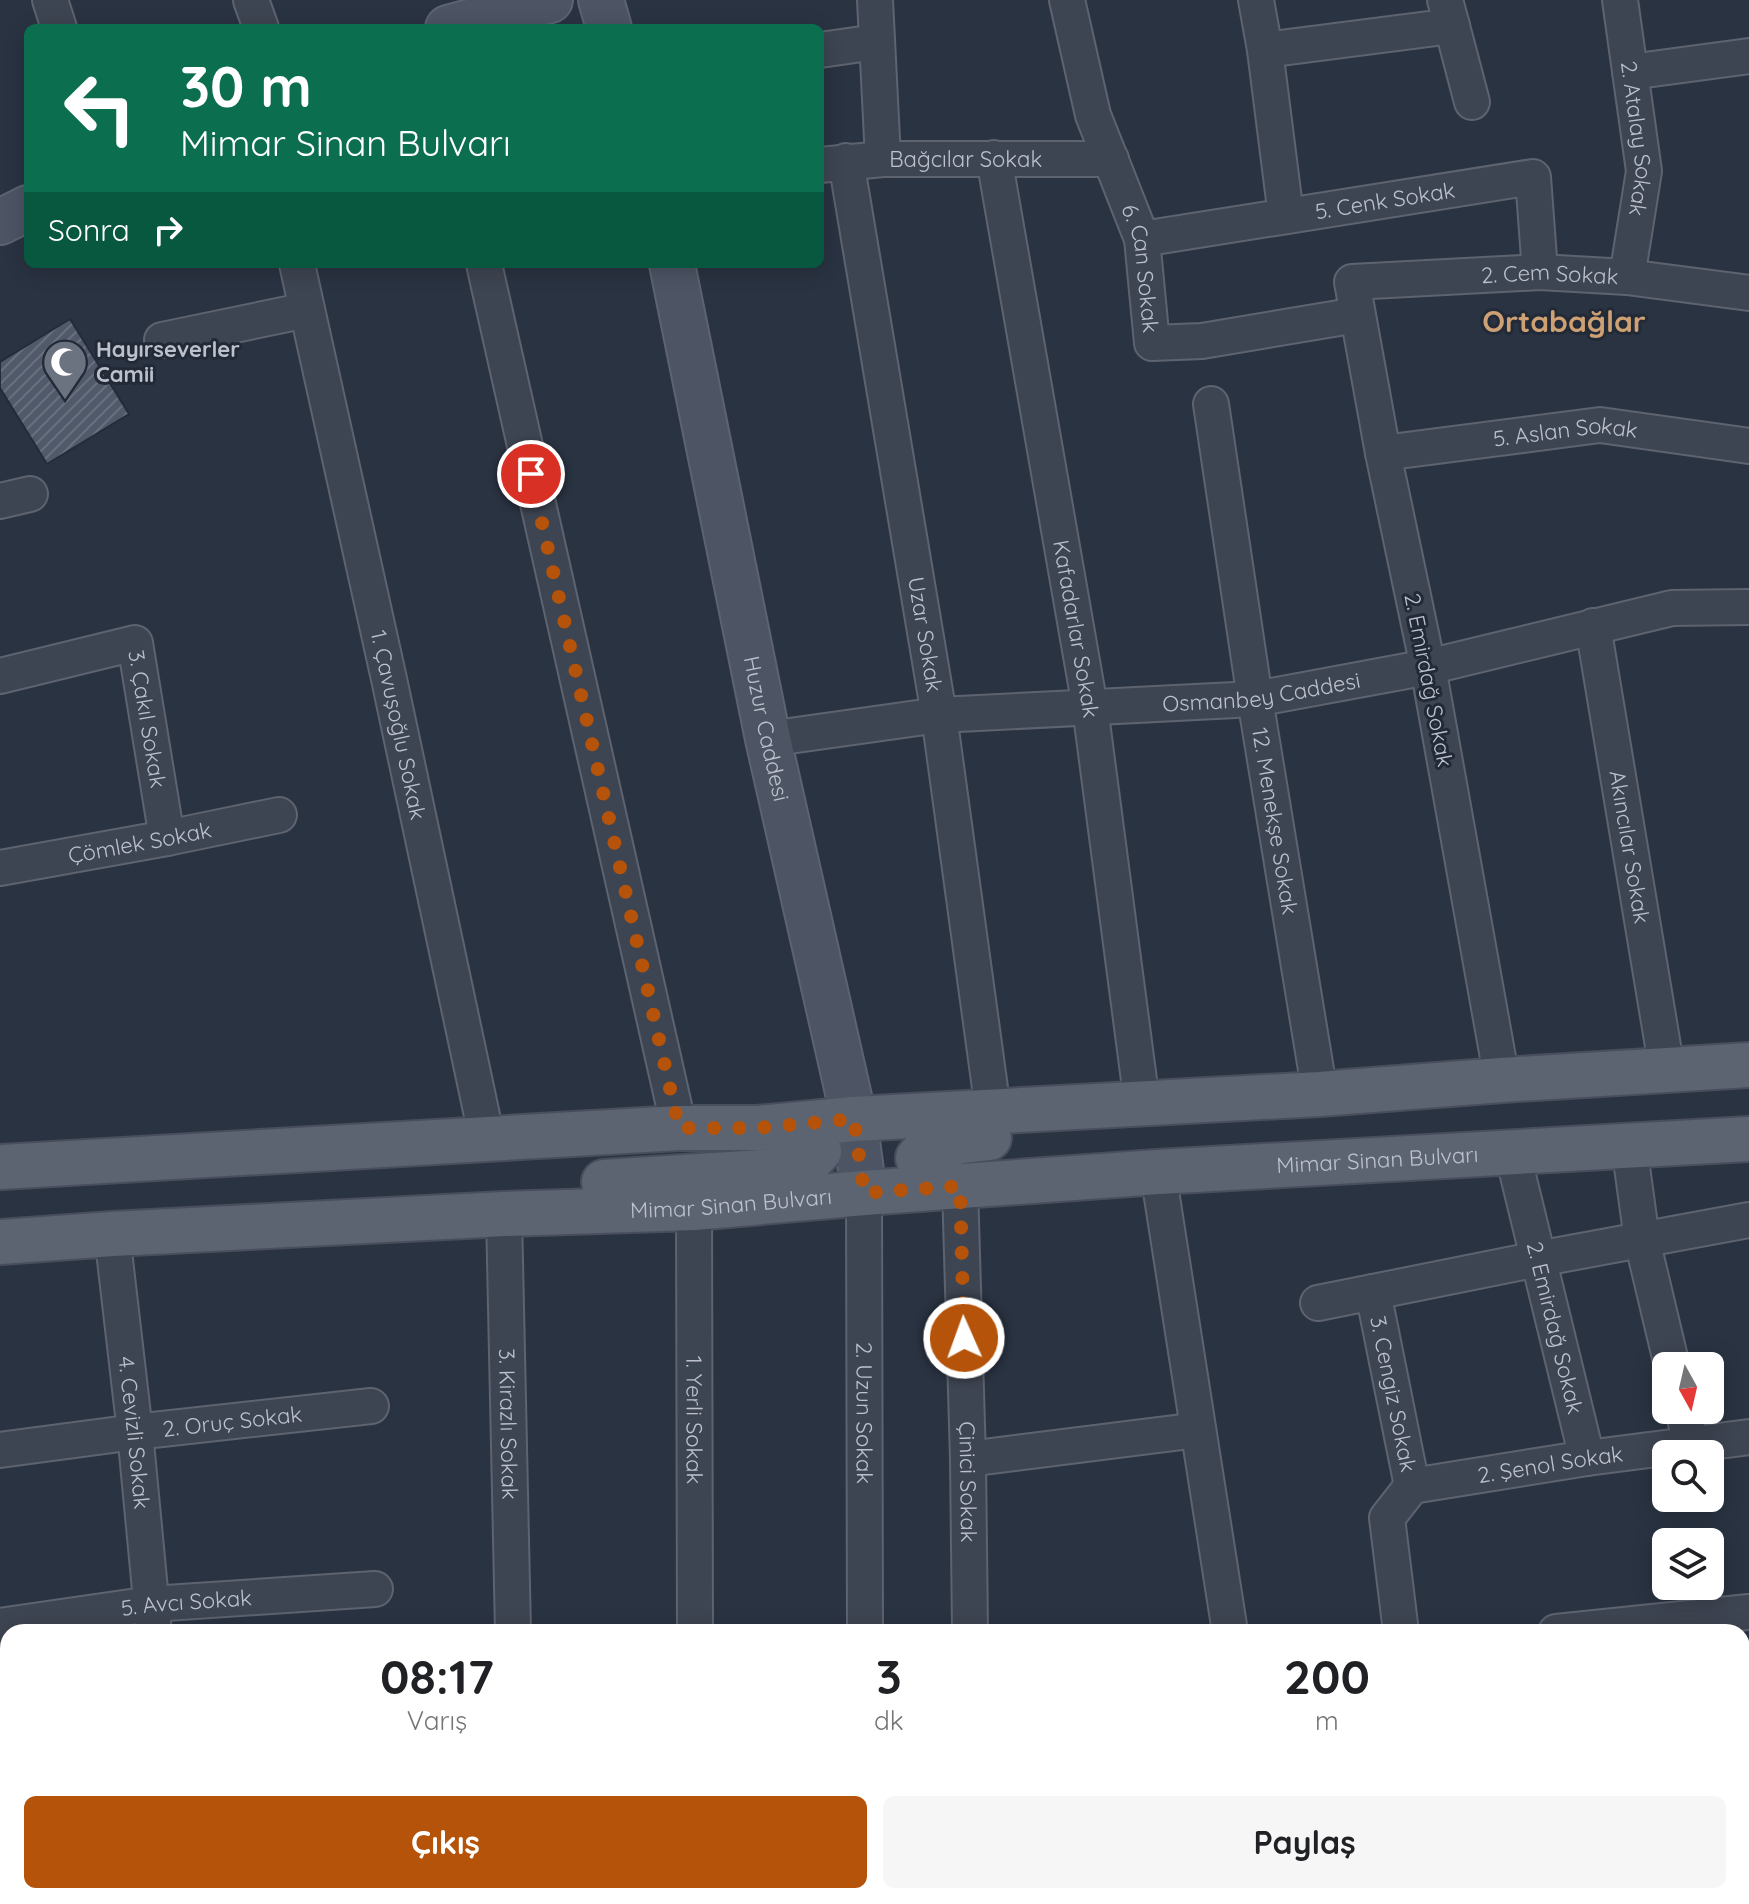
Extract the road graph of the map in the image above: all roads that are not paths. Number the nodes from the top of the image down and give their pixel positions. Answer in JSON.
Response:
{"nodes":[{"id":1,"x":50,"y":0,"type":"edge"},
{"id":2,"x":251,"y":0,"type":"edge"},
{"id":3,"x":550,"y":0,"type":"edge"},
{"id":4,"x":601,"y":0,"type":"edge"},
{"id":5,"x":875,"y":0,"type":"edge"},
{"id":6,"x":1067,"y":0,"type":"edge"},
{"id":7,"x":1256,"y":0,"type":"edge"},
{"id":8,"x":1620,"y":0,"type":"edge"},
{"id":9,"x":1448,"y":13,"type":"edge"},
{"id":10,"x":449,"y":18,"type":"edge"},
{"id":11,"x":58,"y":24,"type":"edge"},
{"id":12,"x":260,"y":24,"type":"edge"},
{"id":13,"x":608,"y":24,"type":"edge"},
{"id":14,"x":876,"y":42,"type":"junction"},
{"id":15,"x":824,"y":49,"type":"edge"},
{"id":16,"x":1265,"y":50,"type":"junction"},
{"id":17,"x":1749,"y":56,"type":"edge"},
{"id":18,"x":1630,"y":72,"type":"junction"},
{"id":19,"x":1472,"y":102,"type":"dead end"},
{"id":20,"x":994,"y":158,"type":"junction"},
{"id":21,"x":883,"y":159,"type":"junction"},
{"id":22,"x":1111,"y":159,"type":"junction"},
{"id":23,"x":833,"y":163,"type":"edge"},
{"id":24,"x":24,"y":210,"type":"edge"},
{"id":25,"x":1286,"y":216,"type":"junction"},
{"id":26,"x":0,"y":222,"type":"edge"},
{"id":27,"x":1142,"y":239,"type":"junction"},
{"id":28,"x":298,"y":268,"type":"edge"},
{"id":29,"x":485,"y":268,"type":"edge"},
{"id":30,"x":673,"y":268,"type":"edge"},
{"id":31,"x":1540,"y":272,"type":"junction"},
{"id":32,"x":1627,"y":277,"type":"junction"},
{"id":33,"x":1749,"y":293,"type":"edge"},
{"id":34,"x":1354,"y":299,"type":"junction"},
{"id":35,"x":307,"y":310,"type":"junction"},
{"id":36,"x":162,"y":340,"type":"dead end"},
{"id":37,"x":1211,"y":404,"type":"dead end"},
{"id":38,"x":1749,"y":446,"type":"edge"},
{"id":39,"x":1383,"y":453,"type":"junction"},
{"id":40,"x":1749,"y":607,"type":"edge"},
{"id":41,"x":1593,"y":626,"type":"junction"},
{"id":42,"x":1428,"y":667,"type":"junction"},
{"id":43,"x":0,"y":676,"type":"edge"},
{"id":44,"x":1255,"y":699,"type":"junction"},
{"id":45,"x":1090,"y":707,"type":"junction"},
{"id":46,"x":939,"y":715,"type":"junction"},
{"id":47,"x":768,"y":739,"type":"junction"},
{"id":48,"x":279,"y":815,"type":"dead end"},
{"id":49,"x":167,"y":838,"type":"junction"},
{"id":50,"x":0,"y":868,"type":"edge"},
{"id":51,"x":1749,"y":1065,"type":"edge"},
{"id":52,"x":1667,"y":1070,"type":"junction"},
{"id":53,"x":1502,"y":1080,"type":"junction"},
{"id":54,"x":1320,"y":1094,"type":"junction"},
{"id":55,"x":1202,"y":1101,"type":"junction"},
{"id":56,"x":1142,"y":1103,"type":"junction"},
{"id":57,"x":993,"y":1110,"type":"junction"},
{"id":58,"x":854,"y":1119,"type":"junction"},
{"id":59,"x":679,"y":1128,"type":"junction"},
{"id":60,"x":757,"y":1128,"type":"junction"},
{"id":61,"x":487,"y":1139,"type":"junction"},
{"id":62,"x":1749,"y":1139,"type":"edge"},
{"id":63,"x":1629,"y":1145,"type":"junction"},
{"id":64,"x":1512,"y":1151,"type":"junction"},
{"id":65,"x":0,"y":1167,"type":"edge"},
{"id":66,"x":1158,"y":1172,"type":"junction"},
{"id":67,"x":960,"y":1186,"type":"junction"},
{"id":68,"x":864,"y":1193,"type":"junction"},
{"id":69,"x":694,"y":1208,"type":"junction"},
{"id":70,"x":504,"y":1214,"type":"junction"},
{"id":71,"x":1749,"y":1220,"type":"edge"},
{"id":72,"x":112,"y":1234,"type":"junction"},
{"id":73,"x":1642,"y":1240,"type":"junction"},
{"id":74,"x":0,"y":1242,"type":"edge"},
{"id":75,"x":1538,"y":1259,"type":"junction"},
{"id":76,"x":1373,"y":1292,"type":"junction"},
{"id":77,"x":1318,"y":1303,"type":"dead end"},
{"id":78,"x":1669,"y":1352,"type":"edge"},
{"id":79,"x":371,"y":1406,"type":"dead end"},
{"id":80,"x":1198,"y":1430,"type":"junction"},
{"id":81,"x":135,"y":1432,"type":"junction"},
{"id":82,"x":1749,"y":1437,"type":"edge"},
{"id":83,"x":1724,"y":1440,"type":"edge"},
{"id":84,"x":1652,"y":1449,"type":"edge"},
{"id":85,"x":0,"y":1450,"type":"edge"},
{"id":86,"x":1587,"y":1458,"type":"junction"},
{"id":87,"x":968,"y":1459,"type":"junction"},
{"id":88,"x":1412,"y":1486,"type":"junction"},
{"id":89,"x":375,"y":1589,"type":"dead end"},
{"id":90,"x":1749,"y":1612,"type":"edge"},
{"id":91,"x":153,"y":1618,"type":"edge"},
{"id":92,"x":38,"y":1624,"type":"edge"},
{"id":93,"x":513,"y":1624,"type":"edge"},
{"id":94,"x":695,"y":1624,"type":"edge"},
{"id":95,"x":865,"y":1624,"type":"edge"},
{"id":96,"x":970,"y":1624,"type":"edge"},
{"id":97,"x":1229,"y":1624,"type":"edge"},
{"id":98,"x":1400,"y":1624,"type":"edge"},
{"id":99,"x":1692,"y":1624,"type":"edge"}],
"edges":[{"from":1,"to":11,"type":"street"},
{"from":2,"to":12,"type":"street"},
{"from":3,"to":10,"type":"main road"},
{"from":4,"to":13,"type":"main road"},
{"from":5,"to":14,"type":"street"},
{"from":6,"to":22,"type":"street","name":"6. Can Sokak"},
{"from":7,"to":16,"type":"street"},
{"from":8,"to":18,"type":"street","name":"2. Atalay Sokak"},
{"from":9,"to":16,"type":"street"},
{"from":9,"to":19,"type":"street"},
{"from":14,"to":15,"type":"street"},
{"from":14,"to":21,"type":"street"},
{"from":16,"to":25,"type":"street"},
{"from":17,"to":18,"type":"street"},
{"from":18,"to":32,"type":"street","name":"2. Atalay Sokak"},
{"from":20,"to":21,"type":"street","name":"Bağcılar Sokak"},
{"from":20,"to":22,"type":"street","name":"Bağcılar Sokak"},
{"from":20,"to":45,"type":"street","name":"Kafadarlar Sokak"},
{"from":21,"to":23,"type":"street","name":"Bağcılar Sokak"},
{"from":22,"to":27,"type":"street","name":"6. Can Sokak"},
{"from":23,"to":46,"type":"street","name":"Uzar Sokak"},
{"from":24,"to":26,"type":"main road"},
{"from":25,"to":27,"type":"street","name":"5. Cenk Sokak"},
{"from":25,"to":31,"type":"street","name":"5. Cenk Sokak"},
{"from":27,"to":34,"type":"street","name":"6. Can Sokak"},
{"from":28,"to":35,"type":"street","name":"1. Çavuşoğlu Sokak"},
{"from":29,"to":59,"type":"street"},
{"from":30,"to":47,"type":"main road","name":"Huzur Caddesi"},
{"from":31,"to":32,"type":"street","name":"2. Cem Sokak"},
{"from":31,"to":34,"type":"street","name":"2. Cem Sokak"},
{"from":32,"to":33,"type":"street","name":"2. Cem Sokak"},
{"from":34,"to":39,"type":"street","name":"2. Emirdağ Sokak"},
{"from":35,"to":36,"type":"street"},
{"from":35,"to":61,"type":"street","name":"1. Çavuşoğlu Sokak"},
{"from":37,"to":44,"type":"street","name":"12. Menekşe Sokak"},
{"from":38,"to":39,"type":"street","name":"5. Aslan Sokak"},
{"from":39,"to":42,"type":"street","name":"2. Emirdağ Sokak"},
{"from":40,"to":41,"type":"street","name":"Osmanbey Caddesi"},
{"from":41,"to":42,"type":"street","name":"Osmanbey Caddesi"},
{"from":41,"to":52,"type":"street","name":"Akıncılar Sokak"},
{"from":42,"to":44,"type":"street","name":"Osmanbey Caddesi"},
{"from":42,"to":53,"type":"street","name":"2. Emirdağ Sokak"},
{"from":43,"to":49,"type":"street","name":"3. Çakıl Sokak"},
{"from":44,"to":45,"type":"street","name":"Osmanbey Caddesi"},
{"from":44,"to":54,"type":"street","name":"12. Menekşe Sokak"},
{"from":45,"to":46,"type":"street","name":"Osmanbey Caddesi"},
{"from":45,"to":56,"type":"street","name":"Kafadarlar Sokak"},
{"from":46,"to":47,"type":"street","name":"Osmanbey Caddesi"},
{"from":46,"to":57,"type":"street","name":"Uzar Sokak"},
{"from":47,"to":58,"type":"main road","name":"Huzur Caddesi"},
{"from":48,"to":49,"type":"street","name":"Çömlek Sokak"},
{"from":49,"to":50,"type":"street","name":"Çömlek Sokak"},
{"from":51,"to":52,"type":"main road"},
{"from":52,"to":53,"type":"main road"},
{"from":53,"to":54,"type":"main road"},
{"from":54,"to":55,"type":"main road"},
{"from":55,"to":56,"type":"main road"},
{"from":55,"to":67,"type":"main road"},
{"from":56,"to":57,"type":"main road"},
{"from":57,"to":58,"type":"main road"},
{"from":58,"to":60,"type":"main road"},
{"from":58,"to":68,"type":"main road","name":"Huzur Caddesi"},
{"from":59,"to":60,"type":"main road"},
{"from":59,"to":61,"type":"main road"},
{"from":60,"to":70,"type":"main road"},
{"from":61,"to":65,"type":"main road"},
{"from":62,"to":63,"type":"main road","name":"Mimar Sinan Bulvarı"},
{"from":63,"to":64,"type":"main road","name":"Mimar Sinan Bulvarı"},
{"from":63,"to":73,"type":"street"},
{"from":64,"to":66,"type":"main road","name":"Mimar Sinan Bulvarı"},
{"from":64,"to":75,"type":"street","name":"2. Emirdağ Sokak"},
{"from":66,"to":67,"type":"main road","name":"Mimar Sinan Bulvarı"},
{"from":66,"to":80,"type":"street"},
{"from":67,"to":68,"type":"main road","name":"Mimar Sinan Bulvarı"},
{"from":67,"to":87,"type":"street","name":"Çinici Sokak"},
{"from":68,"to":69,"type":"main road","name":"Mimar Sinan Bulvarı"},
{"from":68,"to":95,"type":"street","name":"2. Uzun Sokak"},
{"from":69,"to":70,"type":"main road","name":"Mimar Sinan Bulvarı"},
{"from":69,"to":94,"type":"street","name":"1. Yerli Sokak"},
{"from":70,"to":72,"type":"main road","name":"Mimar Sinan Bulvarı"},
{"from":70,"to":93,"type":"street","name":"3. Kirazlı Sokak"},
{"from":71,"to":73,"type":"street","name":"3. Cengiz Sokak"},
{"from":72,"to":74,"type":"main road","name":"Mimar Sinan Bulvarı"},
{"from":72,"to":81,"type":"street","name":"4. Cevizli Sokak"},
{"from":73,"to":75,"type":"street","name":"3. Cengiz Sokak"},
{"from":73,"to":78,"type":"street"},
{"from":75,"to":76,"type":"street","name":"3. Cengiz Sokak"},
{"from":75,"to":86,"type":"street","name":"2. Emirdağ Sokak"},
{"from":76,"to":77,"type":"street","name":"3. Cengiz Sokak"},
{"from":76,"to":88,"type":"street","name":"3. Cengiz Sokak"},
{"from":79,"to":81,"type":"street","name":"2. Oruç Sokak"},
{"from":80,"to":87,"type":"street"},
{"from":80,"to":97,"type":"street"},
{"from":81,"to":85,"type":"street","name":"2. Oruç Sokak"},
{"from":81,"to":91,"type":"street","name":"4. Cevizli Sokak"},
{"from":82,"to":83,"type":"street","name":"2. Şenol Sokak"},
{"from":84,"to":86,"type":"street","name":"2. Şenol Sokak"},
{"from":86,"to":88,"type":"street","name":"2. Şenol Sokak"},
{"from":87,"to":96,"type":"street","name":"Çinici Sokak"},
{"from":88,"to":98,"type":"street","name":"3. Cengiz Sokak"},
{"from":89,"to":91,"type":"street","name":"5. Avcı Sokak"},
{"from":90,"to":99,"type":"street"},
{"from":91,"to":92,"type":"street","name":"5. Avcı Sokak"}]}
